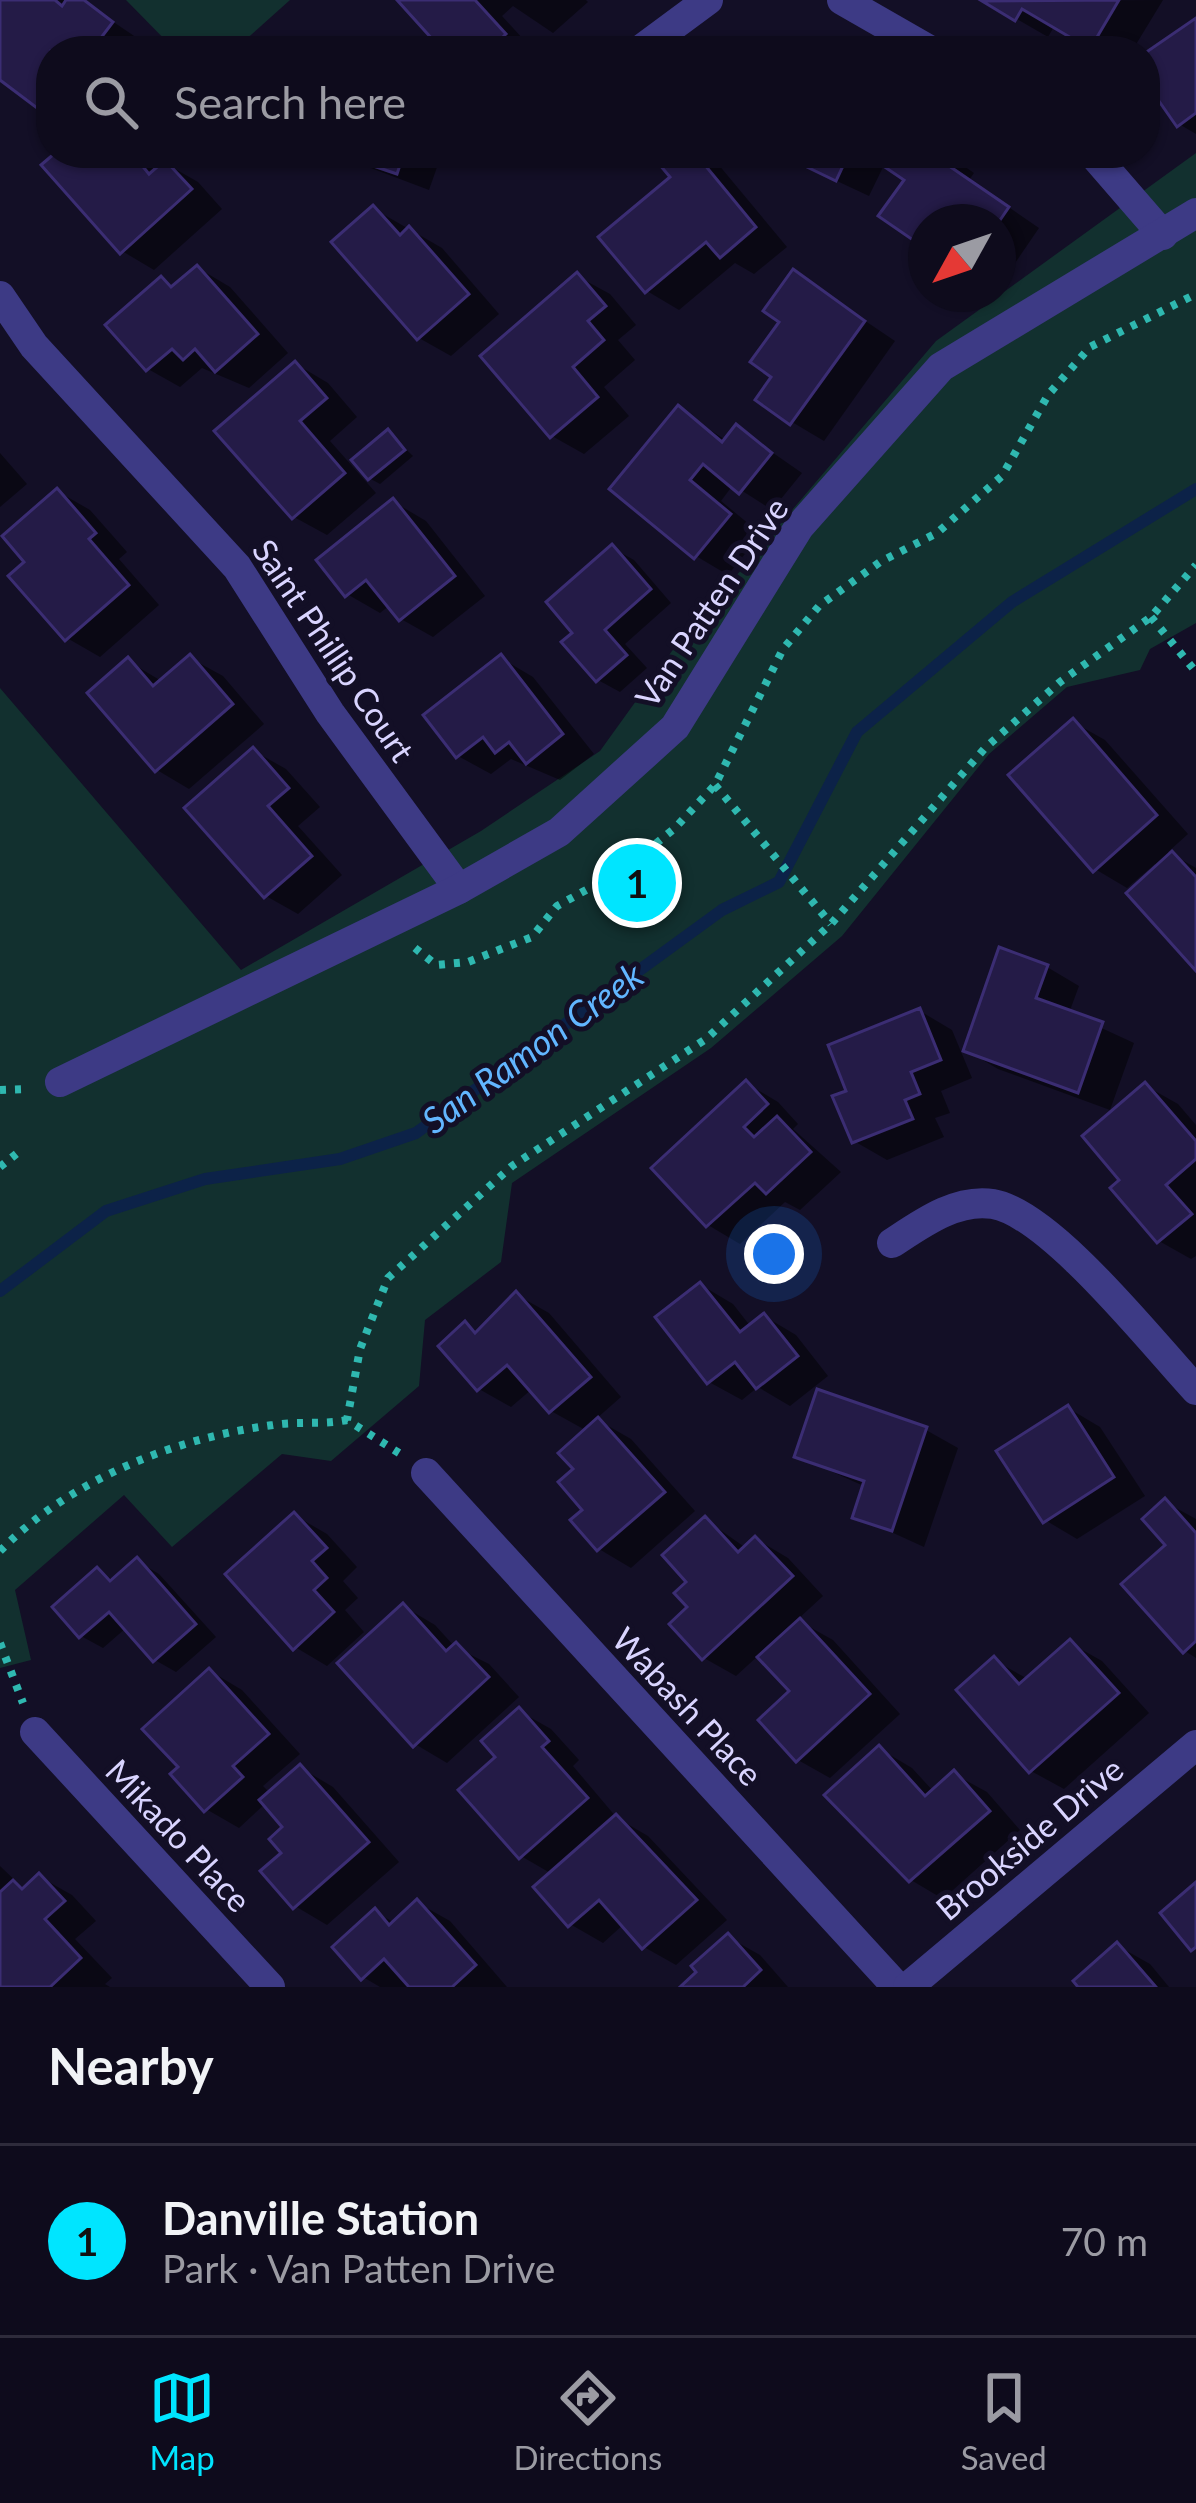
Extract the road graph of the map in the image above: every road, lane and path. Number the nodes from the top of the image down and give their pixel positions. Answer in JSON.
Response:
{"nodes":[{"id":1,"x":708,"y":0,"type":"edge"},
{"id":2,"x":842,"y":0,"type":"edge"},
{"id":3,"x":659,"y":36,"type":"edge"},
{"id":4,"x":906,"y":36,"type":"edge"},
{"id":5,"x":1106,"y":168,"type":"edge"},
{"id":6,"x":1196,"y":213,"type":"edge"},
{"id":7,"x":1163,"y":235,"type":"junction"},
{"id":8,"x":1196,"y":294,"type":"edge"},
{"id":9,"x":0,"y":296,"type":"edge"},
{"id":10,"x":1196,"y":565,"type":"edge"},
{"id":11,"x":1150,"y":617,"type":"junction"},
{"id":12,"x":1196,"y":672,"type":"edge"},
{"id":13,"x":715,"y":785,"type":"junction"},
{"id":14,"x":459,"y":890,"type":"junction"},
{"id":15,"x":394,"y":920,"type":"junction"},
{"id":16,"x":831,"y":924,"type":"junction"},
{"id":17,"x":60,"y":1082,"type":"dead end"},
{"id":18,"x":21,"y":1150,"type":"dead end"},
{"id":19,"x":0,"y":1167,"type":"edge"},
{"id":20,"x":892,"y":1243,"type":"dead end"},
{"id":21,"x":1196,"y":1390,"type":"edge"},
{"id":22,"x":347,"y":1420,"type":"junction"},
{"id":23,"x":426,"y":1473,"type":"joint"},
{"id":24,"x":0,"y":1551,"type":"edge"},
{"id":25,"x":0,"y":1643,"type":"edge"},
{"id":26,"x":34,"y":1732,"type":"joint"},
{"id":27,"x":1196,"y":1745,"type":"edge"},
{"id":28,"x":270,"y":1987,"type":"edge"},
{"id":29,"x":898,"y":1987,"type":"edge"},
{"id":30,"x":908,"y":1987,"type":"edge"}],
"edges":[{"from":1,"to":3,"type":"street"},
{"from":2,"to":4,"type":"street"},
{"from":5,"to":7,"type":"street"},
{"from":6,"to":7,"type":"street","name":"Van Patten Drive"},
{"from":7,"to":14,"type":"street","name":"Van Patten Drive"},
{"from":8,"to":13,"type":"path"},
{"from":9,"to":14,"type":"street","name":"Saint Phillip Court"},
{"from":10,"to":11,"type":"path"},
{"from":11,"to":12,"type":"path"},
{"from":11,"to":16,"type":"path"},
{"from":13,"to":15,"type":"path"},
{"from":13,"to":16,"type":"path"},
{"from":14,"to":15,"type":"street","name":"Van Patten Drive"},
{"from":15,"to":17,"type":"street","name":"Van Patten Drive"},
{"from":16,"to":22,"type":"path"},
{"from":18,"to":19,"type":"path"},
{"from":20,"to":21,"type":"street"},
{"from":22,"to":23,"type":"path"},
{"from":22,"to":24,"type":"path"},
{"from":23,"to":29,"type":"street","name":"Wabash Place"},
{"from":25,"to":26,"type":"path"},
{"from":26,"to":28,"type":"street","name":"Mikado Place"},
{"from":27,"to":30,"type":"street","name":"Brookside Drive"}]}
